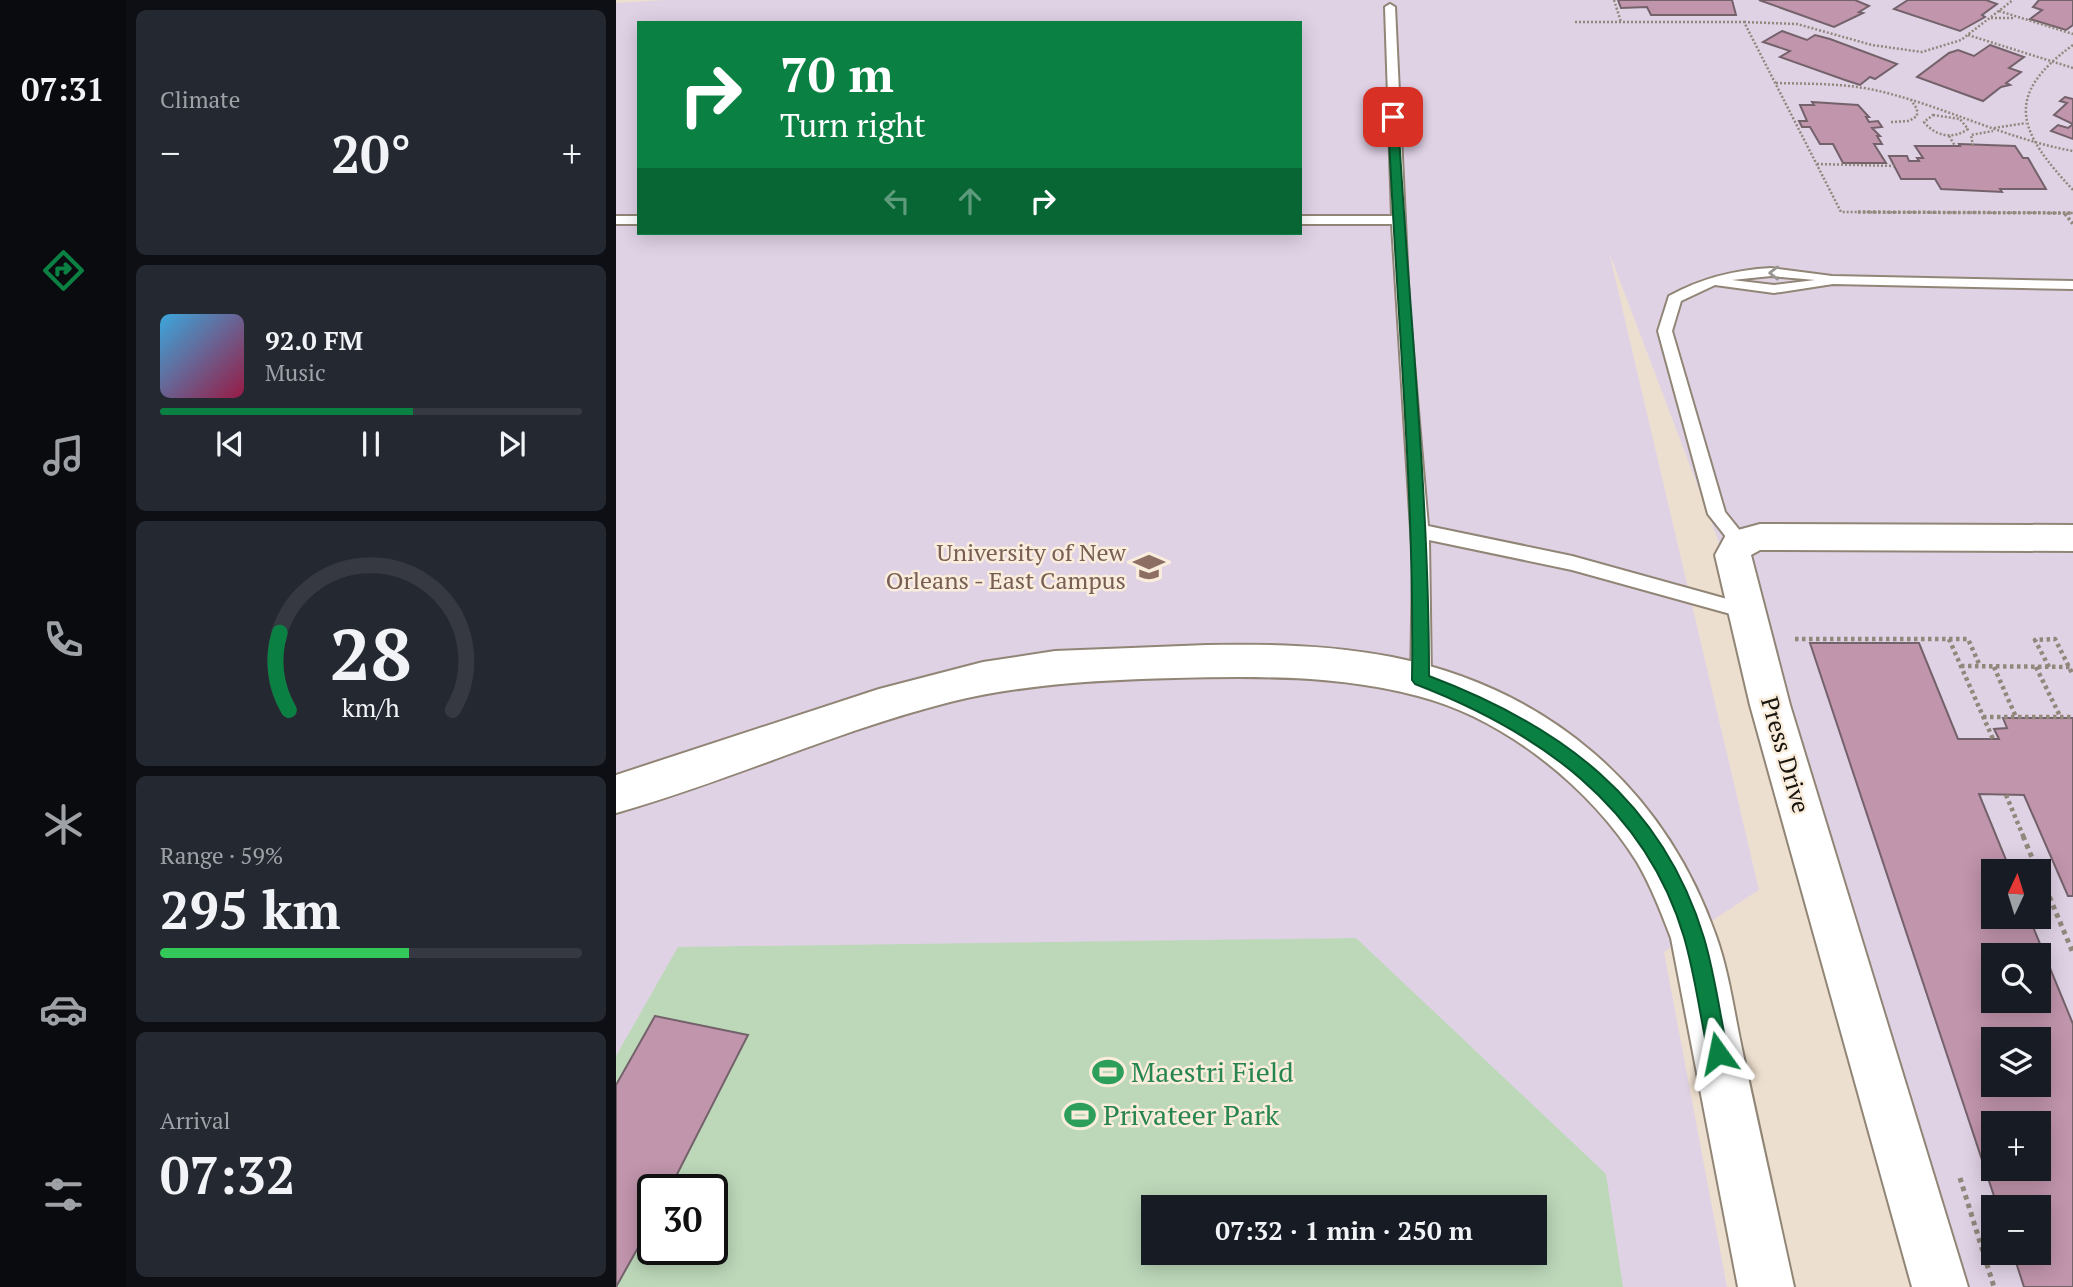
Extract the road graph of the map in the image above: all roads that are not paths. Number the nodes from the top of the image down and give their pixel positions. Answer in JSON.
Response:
{"nodes":[{"id":1,"x":1390,"y":7,"type":"dead end"},
{"id":2,"x":616,"y":220,"type":"edge"},
{"id":3,"x":637,"y":220,"type":"edge"},
{"id":4,"x":1302,"y":220,"type":"edge"},
{"id":5,"x":1398,"y":220,"type":"junction"},
{"id":6,"x":2073,"y":285,"type":"edge"},
{"id":7,"x":1419,"y":531,"type":"junction"},
{"id":8,"x":2073,"y":538,"type":"edge"},
{"id":9,"x":1740,"y":542,"type":"junction"},
{"id":10,"x":1745,"y":611,"type":"junction"},
{"id":11,"x":1421,"y":680,"type":"junction"},
{"id":12,"x":616,"y":794,"type":"edge"},
{"id":13,"x":1766,"y":1287,"type":"edge"},
{"id":14,"x":1940,"y":1287,"type":"edge"}],
"edges":[{"from":1,"to":5,"type":"lane"},
{"from":2,"to":3,"type":"lane"},
{"from":4,"to":5,"type":"lane"},
{"from":5,"to":7,"type":"lane"},
{"from":6,"to":9,"type":"lane"},
{"from":7,"to":10,"type":"lane"},
{"from":7,"to":11,"type":"lane"},
{"from":8,"to":9,"type":"street"},
{"from":9,"to":10,"type":"street","name":"Press Drive"},
{"from":10,"to":14,"type":"street","name":"Press Drive"},
{"from":11,"to":12,"type":"street"},
{"from":11,"to":13,"type":"street"}]}
